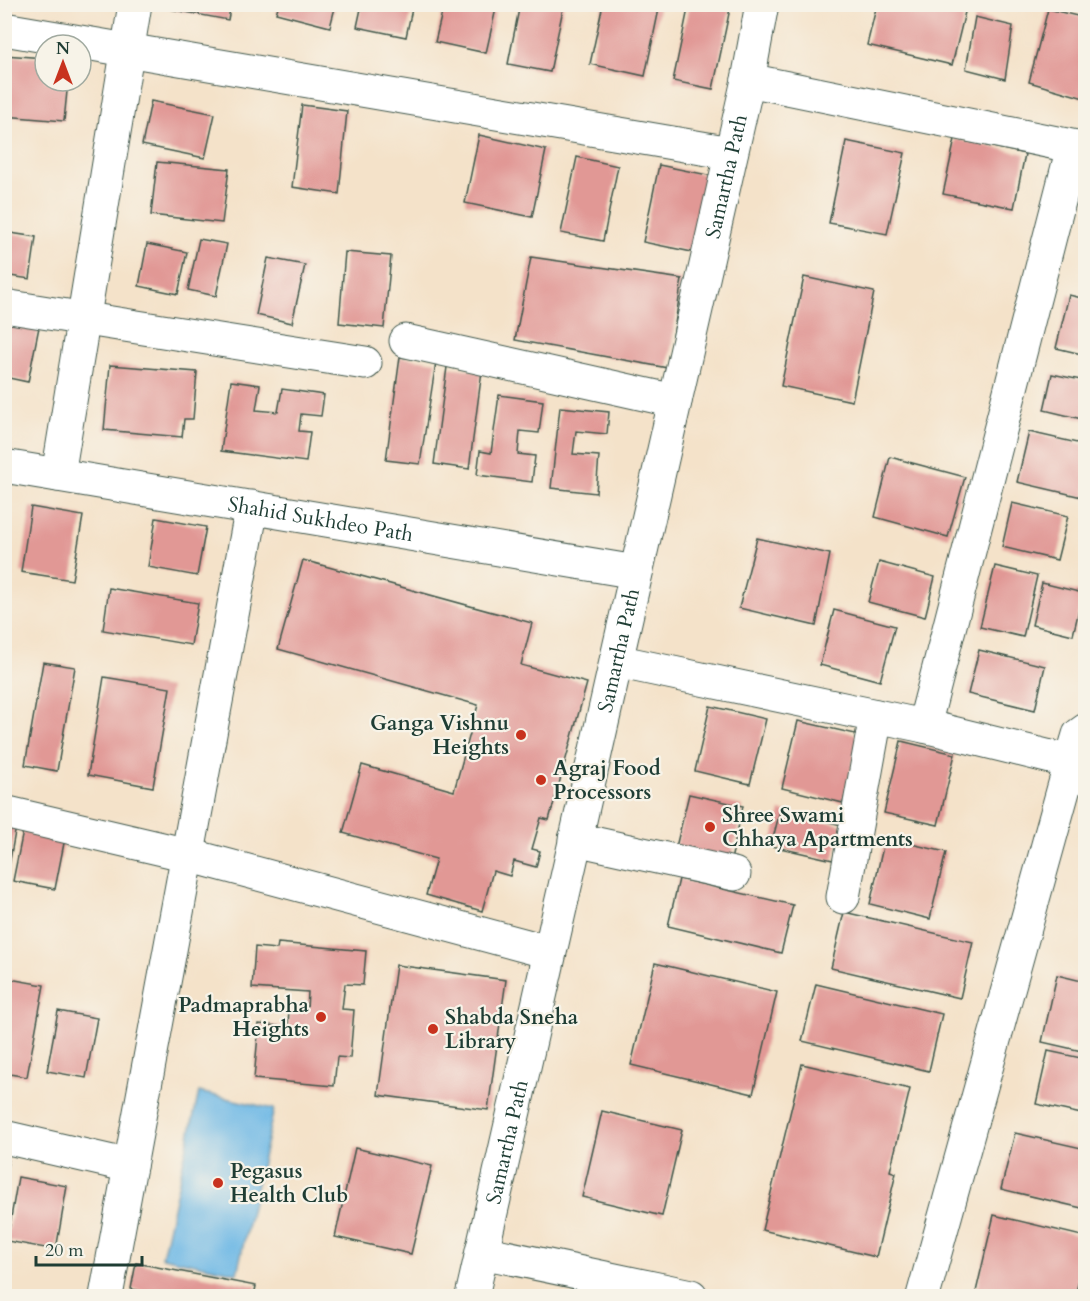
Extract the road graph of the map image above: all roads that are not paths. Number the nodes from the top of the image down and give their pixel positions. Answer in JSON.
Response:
{"nodes":[{"id":1,"x":135,"y":4,"type":"edge"},
{"id":2,"x":762,"y":4,"type":"edge"},
{"id":3,"x":4,"y":29,"type":"edge"},
{"id":4,"x":127,"y":49,"type":"junction"},
{"id":5,"x":748,"y":80,"type":"junction"},
{"id":6,"x":1079,"y":148,"type":"edge"},
{"id":7,"x":731,"y":153,"type":"junction"},
{"id":8,"x":4,"y":306,"type":"edge"},
{"id":9,"x":84,"y":319,"type":"junction"},
{"id":10,"x":406,"y":341,"type":"dead end"},
{"id":11,"x":365,"y":363,"type":"dead end"},
{"id":12,"x":675,"y":401,"type":"junction"},
{"id":13,"x":4,"y":466,"type":"edge"},
{"id":14,"x":58,"y":475,"type":"junction"},
{"id":15,"x":252,"y":507,"type":"junction"},
{"id":16,"x":636,"y":572,"type":"junction"},
{"id":17,"x":616,"y":661,"type":"junction"},
{"id":18,"x":876,"y":716,"type":"junction"},
{"id":19,"x":924,"y":726,"type":"junction"},
{"id":20,"x":1086,"y":730,"type":"edge"},
{"id":21,"x":1071,"y":762,"type":"junction"},
{"id":22,"x":4,"y":812,"type":"edge"},
{"id":23,"x":575,"y":839,"type":"junction"},
{"id":24,"x":188,"y":855,"type":"junction"},
{"id":25,"x":734,"y":874,"type":"dead end"},
{"id":26,"x":843,"y":897,"type":"dead end"},
{"id":27,"x":549,"y":952,"type":"junction"},
{"id":28,"x":4,"y":1137,"type":"edge"},
{"id":29,"x":130,"y":1166,"type":"junction"},
{"id":30,"x":482,"y":1252,"type":"junction"},
{"id":31,"x":106,"y":1296,"type":"edge"},
{"id":32,"x":472,"y":1296,"type":"edge"},
{"id":33,"x":692,"y":1296,"type":"edge"},
{"id":34,"x":923,"y":1296,"type":"edge"}],
"edges":[{"from":1,"to":4,"type":"street"},
{"from":2,"to":5,"type":"street","name":"Samartha Path"},
{"from":3,"to":4,"type":"street"},
{"from":4,"to":7,"type":"street"},
{"from":4,"to":9,"type":"street"},
{"from":5,"to":6,"type":"street"},
{"from":5,"to":7,"type":"street","name":"Samartha Path"},
{"from":6,"to":19,"type":"street"},
{"from":7,"to":12,"type":"street","name":"Samartha Path"},
{"from":8,"to":9,"type":"street"},
{"from":9,"to":11,"type":"street"},
{"from":9,"to":14,"type":"street"},
{"from":10,"to":12,"type":"street"},
{"from":12,"to":16,"type":"street","name":"Samartha Path"},
{"from":13,"to":14,"type":"street","name":"Shahid Sukhdeo Path"},
{"from":14,"to":15,"type":"street","name":"Shahid Sukhdeo Path"},
{"from":15,"to":16,"type":"street","name":"Shahid Sukhdeo Path"},
{"from":15,"to":24,"type":"street"},
{"from":16,"to":17,"type":"street","name":"Samartha Path"},
{"from":17,"to":18,"type":"street"},
{"from":17,"to":23,"type":"street","name":"Samartha Path"},
{"from":18,"to":19,"type":"street"},
{"from":18,"to":26,"type":"street"},
{"from":19,"to":21,"type":"street"},
{"from":20,"to":21,"type":"street"},
{"from":21,"to":34,"type":"street"},
{"from":22,"to":24,"type":"street"},
{"from":23,"to":25,"type":"street"},
{"from":23,"to":27,"type":"street","name":"Samartha Path"},
{"from":24,"to":27,"type":"street"},
{"from":24,"to":29,"type":"street"},
{"from":27,"to":30,"type":"street","name":"Samartha Path"},
{"from":28,"to":29,"type":"street"},
{"from":29,"to":31,"type":"street"},
{"from":30,"to":32,"type":"street","name":"Samartha Path"},
{"from":30,"to":33,"type":"street"}]}
